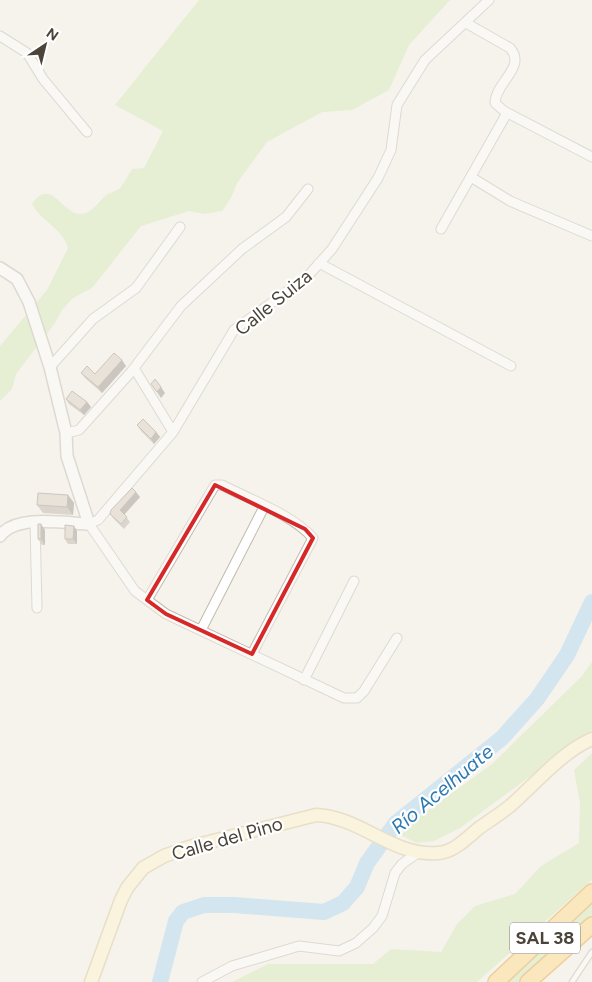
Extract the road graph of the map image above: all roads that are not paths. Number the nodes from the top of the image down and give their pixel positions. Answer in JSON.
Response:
{"nodes":[{"id":1,"x":489,"y":0,"type":"edge"},
{"id":2,"x":466,"y":23,"type":"junction"},
{"id":3,"x":0,"y":36,"type":"edge"},
{"id":4,"x":508,"y":113,"type":"junction"},
{"id":5,"x":87,"y":132,"type":"dead end"},
{"id":6,"x":592,"y":157,"type":"edge"},
{"id":7,"x":471,"y":177,"type":"junction"},
{"id":8,"x":308,"y":190,"type":"dead end"},
{"id":9,"x":180,"y":226,"type":"dead end"},
{"id":10,"x":441,"y":229,"type":"dead end"},
{"id":11,"x":592,"y":236,"type":"edge"},
{"id":12,"x":320,"y":263,"type":"junction"},
{"id":13,"x":0,"y":268,"type":"edge"},
{"id":14,"x":511,"y":366,"type":"dead end"},
{"id":15,"x":50,"y":367,"type":"junction"},
{"id":16,"x":134,"y":368,"type":"junction"},
{"id":17,"x":173,"y":432,"type":"junction"},
{"id":18,"x":66,"y":433,"type":"junction"},
{"id":19,"x":264,"y":506,"type":"junction"},
{"id":20,"x":35,"y":522,"type":"junction"},
{"id":21,"x":89,"y":524,"type":"junction"},
{"id":22,"x":0,"y":536,"type":"edge"},
{"id":23,"x":354,"y":581,"type":"dead end"},
{"id":24,"x":147,"y":600,"type":"junction"},
{"id":25,"x":37,"y":608,"type":"dead end"},
{"id":26,"x":201,"y":630,"type":"junction"},
{"id":27,"x":396,"y":638,"type":"dead end"},
{"id":28,"x":252,"y":654,"type":"junction"},
{"id":29,"x":304,"y":680,"type":"junction"},
{"id":30,"x":592,"y":739,"type":"edge"},
{"id":31,"x":419,"y":852,"type":"junction"},
{"id":32,"x":592,"y":892,"type":"edge"},
{"id":33,"x":592,"y":925,"type":"edge"},
{"id":34,"x":592,"y":952,"type":"edge"},
{"id":35,"x":91,"y":982,"type":"edge"},
{"id":36,"x":202,"y":982,"type":"edge"},
{"id":37,"x":496,"y":982,"type":"edge"},
{"id":38,"x":528,"y":982,"type":"edge"},
{"id":39,"x":572,"y":982,"type":"edge"}],
"edges":[{"from":1,"to":2,"type":"street","name":"Calle Suiza"},
{"from":2,"to":4,"type":"street"},
{"from":2,"to":12,"type":"street","name":"Calle Suiza"},
{"from":3,"to":5,"type":"street"},
{"from":4,"to":6,"type":"street"},
{"from":4,"to":7,"type":"street"},
{"from":7,"to":10,"type":"street"},
{"from":7,"to":11,"type":"street"},
{"from":8,"to":16,"type":"street"},
{"from":9,"to":15,"type":"street"},
{"from":12,"to":14,"type":"street"},
{"from":12,"to":17,"type":"street","name":"Calle Suiza"},
{"from":13,"to":15,"type":"street"},
{"from":15,"to":18,"type":"street"},
{"from":16,"to":17,"type":"street"},
{"from":16,"to":18,"type":"street"},
{"from":17,"to":21,"type":"street","name":"Calle Suiza"},
{"from":18,"to":21,"type":"street"},
{"from":19,"to":24,"type":"street"},
{"from":19,"to":26,"type":"street"},
{"from":19,"to":28,"type":"street"},
{"from":20,"to":21,"type":"street"},
{"from":20,"to":22,"type":"street"},
{"from":20,"to":25,"type":"street"},
{"from":21,"to":24,"type":"street"},
{"from":23,"to":29,"type":"street"},
{"from":24,"to":26,"type":"street"},
{"from":26,"to":28,"type":"street"},
{"from":27,"to":29,"type":"street"},
{"from":28,"to":29,"type":"street"},
{"from":30,"to":31,"type":"main road","name":"Calle del Pino"},
{"from":31,"to":35,"type":"main road","name":"Calle del Pino"},
{"from":31,"to":36,"type":"street"},
{"from":32,"to":37,"type":"highway","number":"SAL 38"},
{"from":33,"to":38,"type":"highway","number":"SAL 38"},
{"from":34,"to":39,"type":"lane"}]}
